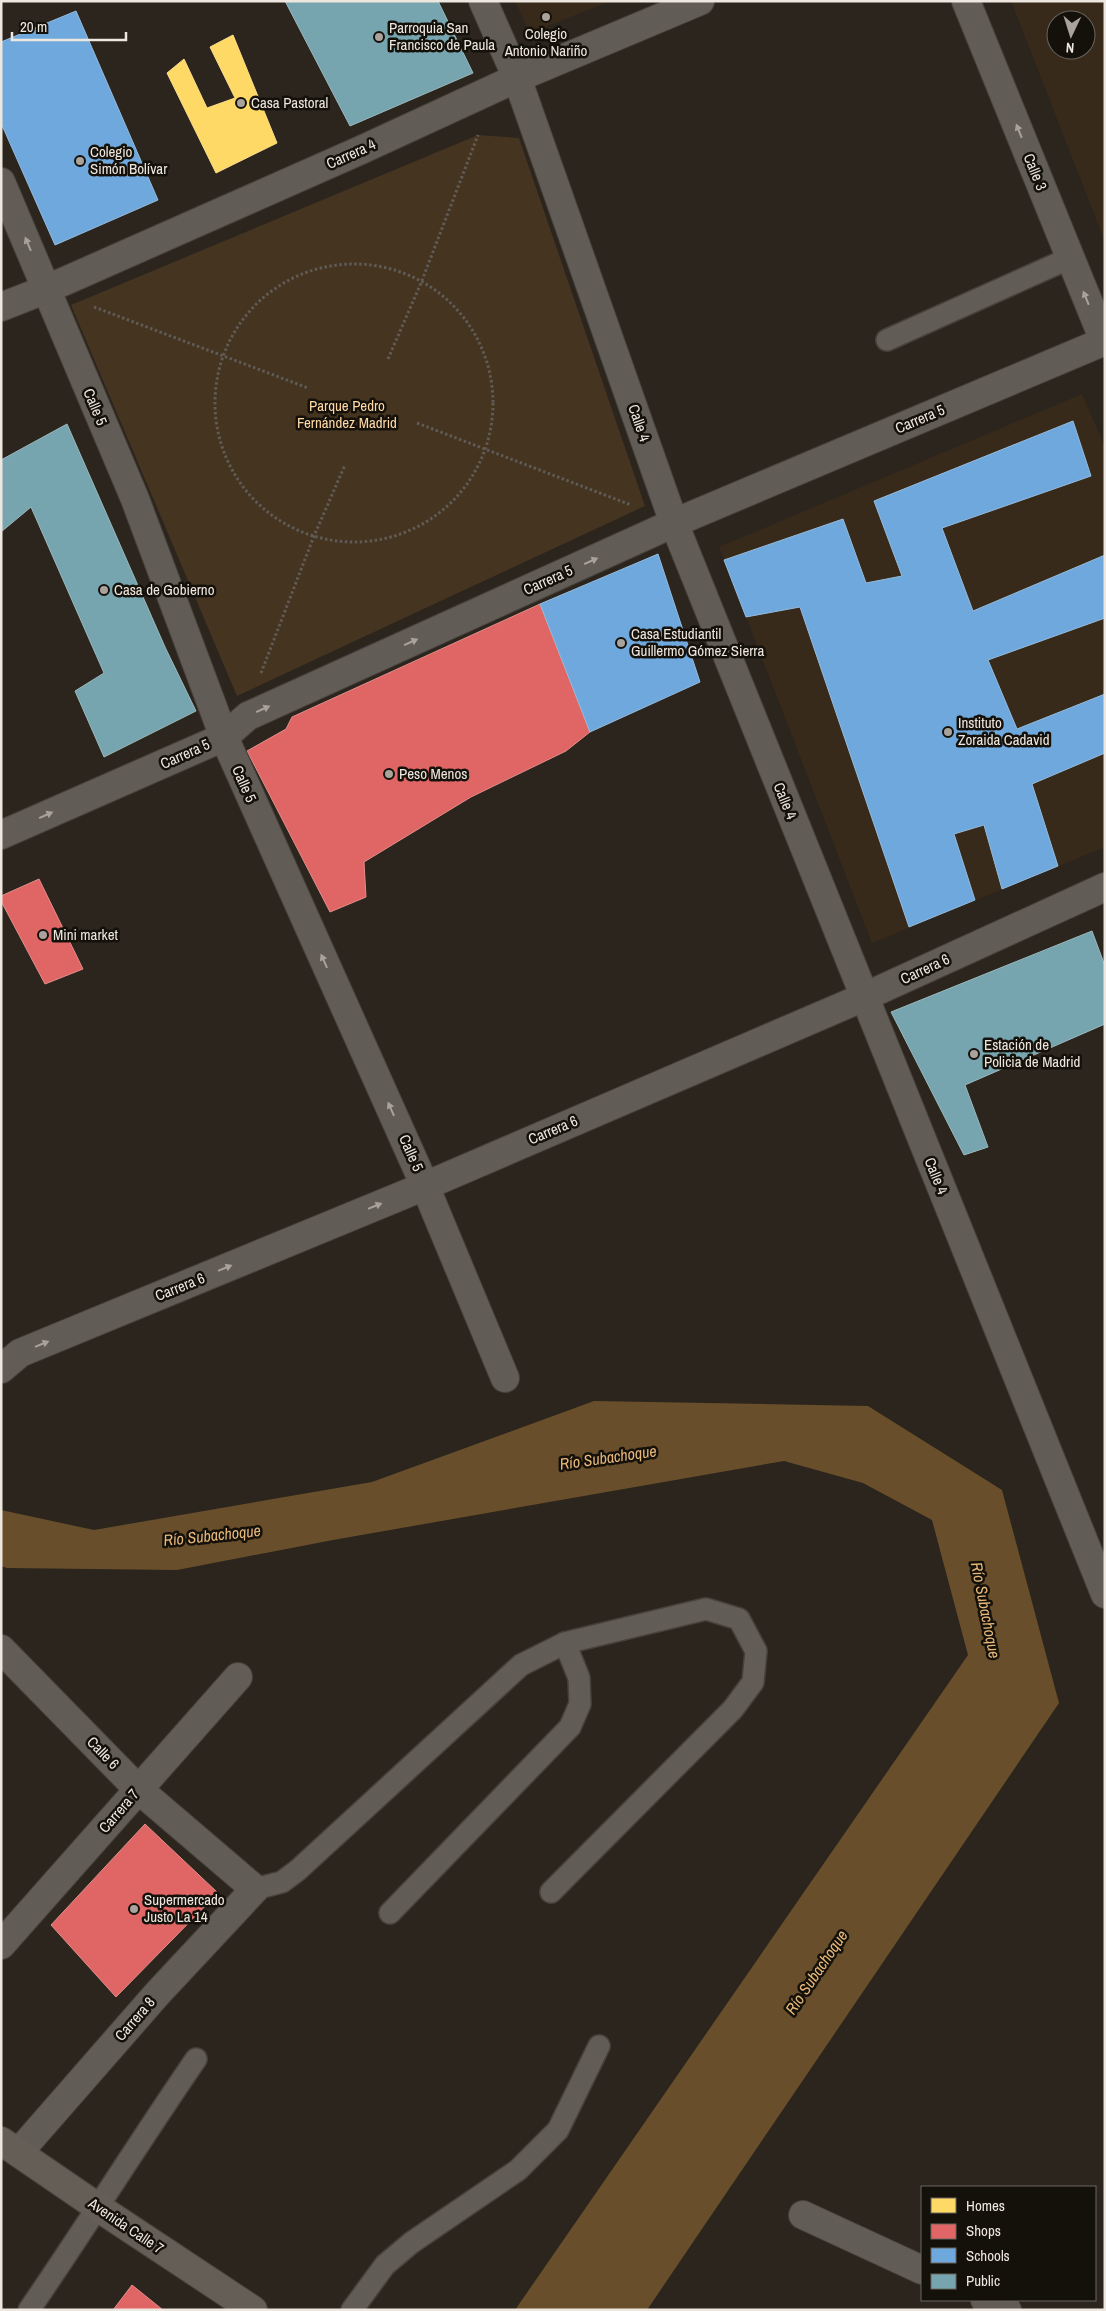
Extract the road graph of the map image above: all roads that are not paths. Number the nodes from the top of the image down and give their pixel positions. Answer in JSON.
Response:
{"nodes":[{"id":1,"x":483,"y":1,"type":"edge"},
{"id":2,"x":700,"y":1,"type":"edge"},
{"id":3,"x":966,"y":1,"type":"edge"},
{"id":4,"x":507,"y":82,"type":"junction"},
{"id":5,"x":1,"y":182,"type":"edge"},
{"id":6,"x":1070,"y":258,"type":"junction"},
{"id":7,"x":47,"y":289,"type":"junction"},
{"id":8,"x":1,"y":307,"type":"edge"},
{"id":9,"x":887,"y":340,"type":"dead end"},
{"id":10,"x":1104,"y":342,"type":"edge"},
{"id":11,"x":674,"y":523,"type":"junction"},
{"id":12,"x":224,"y":737,"type":"junction"},
{"id":13,"x":1,"y":835,"type":"edge"},
{"id":14,"x":1105,"y":887,"type":"edge"},
{"id":15,"x":864,"y":997,"type":"junction"},
{"id":16,"x":425,"y":1186,"type":"junction"},
{"id":17,"x":1,"y":1369,"type":"edge"},
{"id":18,"x":505,"y":1378,"type":"dead end"},
{"id":19,"x":1105,"y":1594,"type":"edge"},
{"id":20,"x":565,"y":1643,"type":"junction"},
{"id":21,"x":1,"y":1649,"type":"edge"},
{"id":22,"x":238,"y":1677,"type":"dead end"},
{"id":23,"x":138,"y":1789,"type":"junction"},
{"id":24,"x":255,"y":1889,"type":"junction"},
{"id":25,"x":551,"y":1892,"type":"dead end"},
{"id":26,"x":390,"y":1913,"type":"dead end"},
{"id":27,"x":1,"y":1945,"type":"edge"},
{"id":28,"x":599,"y":2046,"type":"dead end"},
{"id":29,"x":196,"y":2059,"type":"dead end"},
{"id":30,"x":10,"y":2147,"type":"edge"},
{"id":31,"x":98,"y":2208,"type":"junction"},
{"id":32,"x":803,"y":2215,"type":"dead end"},
{"id":33,"x":921,"y":2270,"type":"edge"},
{"id":34,"x":988,"y":2301,"type":"edge"},
{"id":35,"x":28,"y":2310,"type":"edge"},
{"id":36,"x":252,"y":2310,"type":"edge"},
{"id":37,"x":352,"y":2310,"type":"edge"},
{"id":38,"x":1007,"y":2310,"type":"edge"}],
"edges":[{"from":1,"to":4,"type":"street","name":"Calle 4"},
{"from":2,"to":4,"type":"street","name":"Carrera 4"},
{"from":6,"to":3,"type":"street","name":"Calle 3","one_way":true},
{"from":4,"to":7,"type":"street","name":"Carrera 4"},
{"from":4,"to":11,"type":"street","name":"Calle 4"},
{"from":7,"to":5,"type":"street","name":"Calle 5","one_way":true},
{"from":6,"to":9,"type":"lane"},
{"from":10,"to":6,"type":"street","name":"Calle 3","one_way":true},
{"from":7,"to":8,"type":"street","name":"Carrera 4"},
{"from":7,"to":12,"type":"street","name":"Calle 5"},
{"from":10,"to":11,"type":"street","name":"Carrera 5"},
{"from":12,"to":11,"type":"street","name":"Carrera 5","one_way":true},
{"from":11,"to":15,"type":"street","name":"Calle 4"},
{"from":13,"to":12,"type":"street","name":"Carrera 5","one_way":true},
{"from":16,"to":12,"type":"street","name":"Calle 5","one_way":true},
{"from":14,"to":15,"type":"street","name":"Carrera 6"},
{"from":15,"to":16,"type":"street","name":"Carrera 6"},
{"from":15,"to":19,"type":"street","name":"Calle 4"},
{"from":17,"to":16,"type":"street","name":"Carrera 6","one_way":true},
{"from":16,"to":18,"type":"street","name":"Calle 5"},
{"from":20,"to":24,"type":"lane"},
{"from":20,"to":25,"type":"lane"},
{"from":20,"to":26,"type":"lane"},
{"from":21,"to":23,"type":"street","name":"Calle 6"},
{"from":22,"to":23,"type":"street","name":"Carrera 7"},
{"from":23,"to":24,"type":"street","name":"Calle 6"},
{"from":23,"to":27,"type":"street","name":"Carrera 7"},
{"from":24,"to":30,"type":"street","name":"Carrera 8"},
{"from":28,"to":37,"type":"lane"},
{"from":29,"to":31,"type":"lane"},
{"from":30,"to":31,"type":"main road","name":"Avenida Calle 7"},
{"from":31,"to":35,"type":"lane"},
{"from":31,"to":36,"type":"main road","name":"Avenida Calle 7"},
{"from":32,"to":33,"type":"street"},
{"from":34,"to":38,"type":"street"}]}
